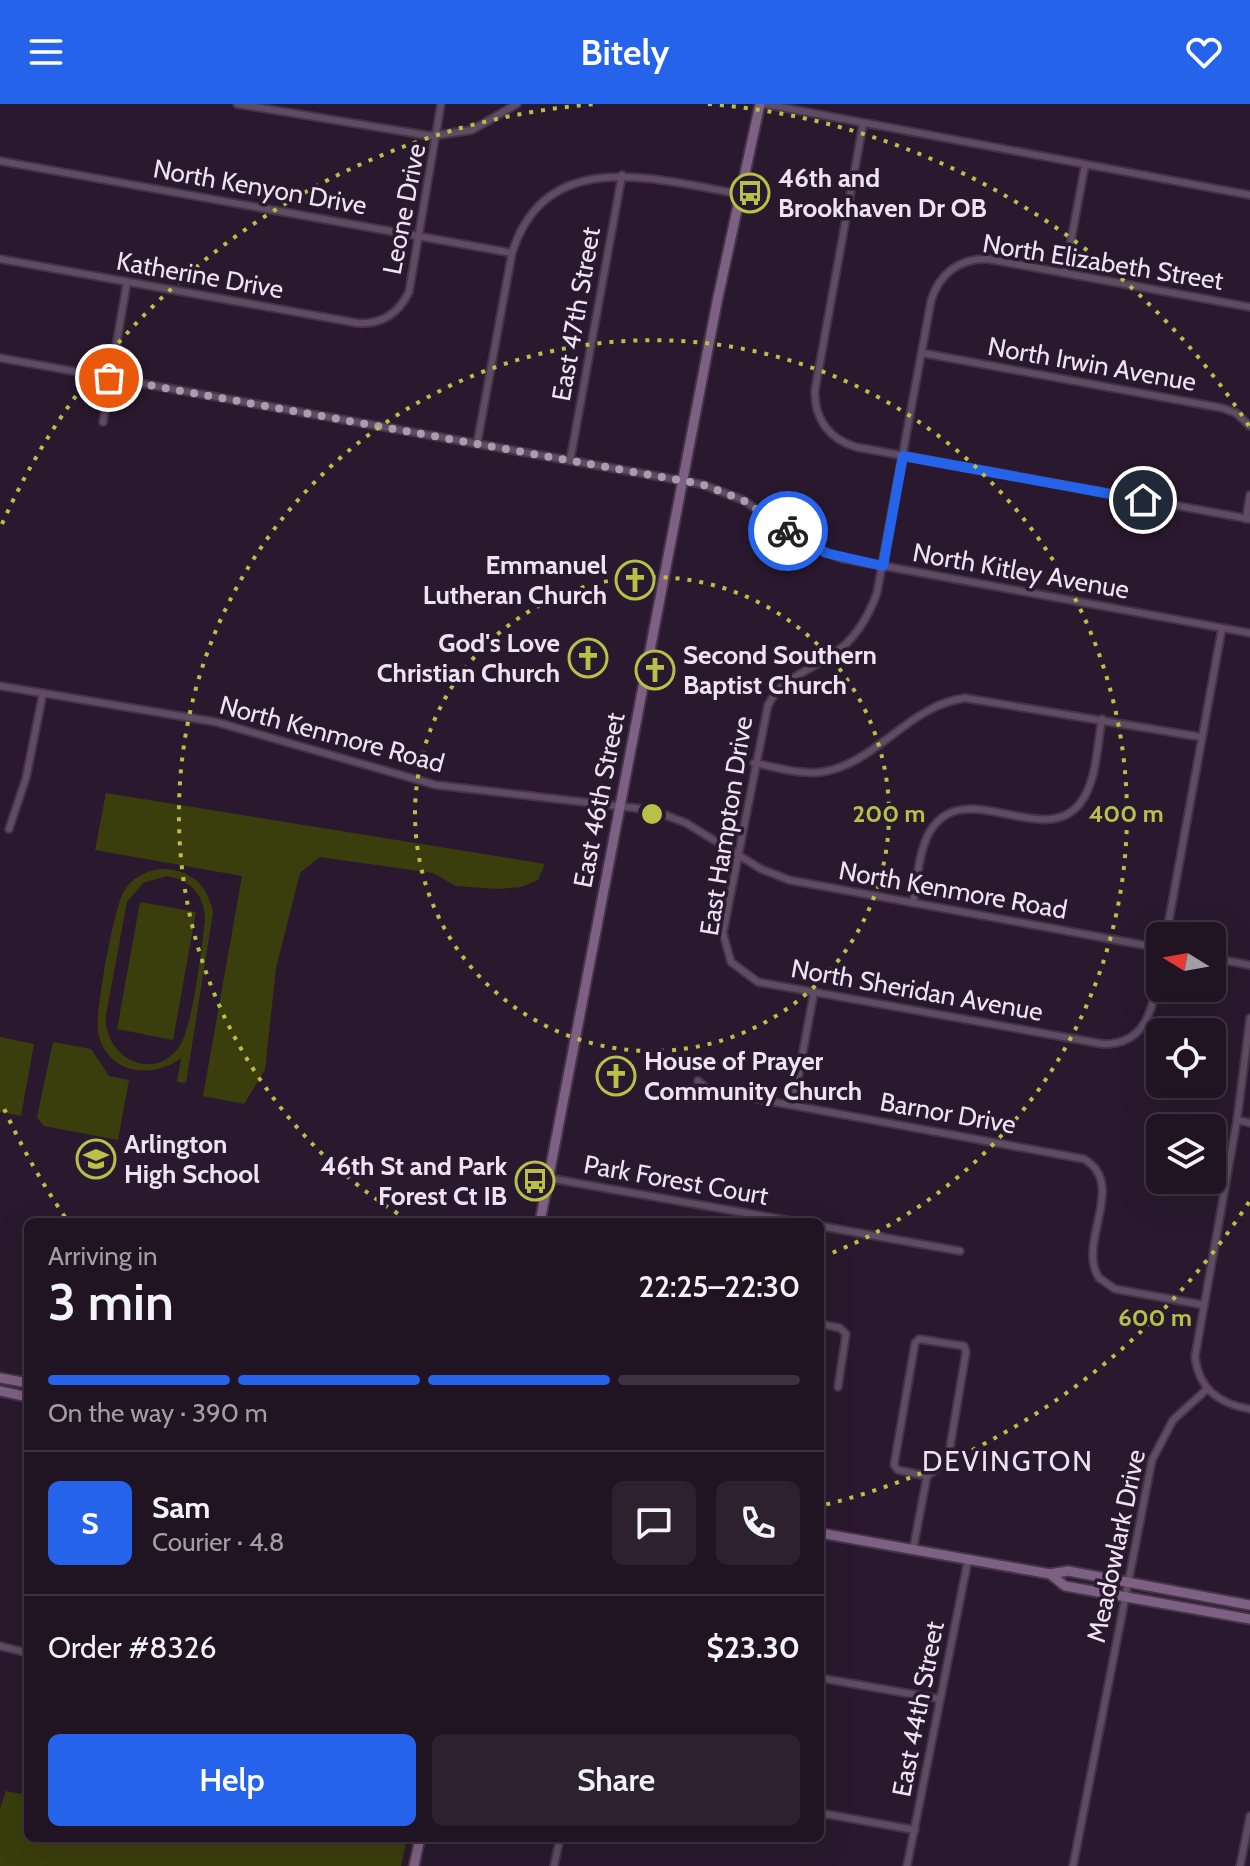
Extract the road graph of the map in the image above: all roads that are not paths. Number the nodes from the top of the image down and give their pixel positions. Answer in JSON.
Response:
{"nodes":[{"id":1,"x":237,"y":104,"type":"edge"},
{"id":2,"x":441,"y":104,"type":"edge"},
{"id":3,"x":517,"y":104,"type":"edge"},
{"id":4,"x":762,"y":104,"type":"edge"},
{"id":5,"x":863,"y":124,"type":"junction"},
{"id":6,"x":438,"y":136,"type":"junction"},
{"id":7,"x":0,"y":161,"type":"edge"},
{"id":8,"x":1085,"y":165,"type":"junction"},
{"id":9,"x":622,"y":175,"type":"junction"},
{"id":10,"x":740,"y":194,"type":"junction"},
{"id":11,"x":1250,"y":195,"type":"edge"},
{"id":12,"x":419,"y":236,"type":"junction"},
{"id":13,"x":512,"y":253,"type":"junction"},
{"id":14,"x":0,"y":259,"type":"edge"},
{"id":15,"x":951,"y":269,"type":"joint"},
{"id":16,"x":1065,"y":273,"type":"junction"},
{"id":17,"x":127,"y":282,"type":"junction"},
{"id":18,"x":1250,"y":307,"type":"edge"},
{"id":19,"x":391,"y":315,"type":"joint"},
{"id":20,"x":922,"y":353,"type":"junction"},
{"id":21,"x":0,"y":358,"type":"edge"},
{"id":22,"x":109,"y":378,"type":"junction"},
{"id":23,"x":103,"y":422,"type":"dead end"},
{"id":24,"x":1250,"y":426,"type":"edge"},
{"id":25,"x":477,"y":444,"type":"junction"},
{"id":26,"x":903,"y":456,"type":"junction"},
{"id":27,"x":570,"y":461,"type":"junction"},
{"id":28,"x":683,"y":480,"type":"junction"},
{"id":29,"x":1250,"y":495,"type":"edge"},
{"id":30,"x":1248,"y":519,"type":"edge"},
{"id":31,"x":883,"y":566,"type":"junction"},
{"id":32,"x":1222,"y":628,"type":"junction"},
{"id":33,"x":1250,"y":633,"type":"edge"},
{"id":34,"x":0,"y":686,"type":"edge"},
{"id":35,"x":43,"y":693,"type":"junction"},
{"id":36,"x":1102,"y":719,"type":"junction"},
{"id":37,"x":1201,"y":737,"type":"junction"},
{"id":38,"x":754,"y":763,"type":"junction"},
{"id":39,"x":620,"y":805,"type":"junction"},
{"id":40,"x":9,"y":829,"type":"dead end"},
{"id":41,"x":738,"y":855,"type":"junction"},
{"id":42,"x":913,"y":903,"type":"junction"},
{"id":43,"x":1168,"y":922,"type":"edge"},
{"id":44,"x":1146,"y":945,"type":"edge"},
{"id":45,"x":726,"y":952,"type":"joint"},
{"id":46,"x":1226,"y":961,"type":"edge"},
{"id":47,"x":1250,"y":965,"type":"edge"},
{"id":48,"x":814,"y":992,"type":"junction"},
{"id":49,"x":1153,"y":1002,"type":"edge"},
{"id":50,"x":1250,"y":1018,"type":"edge"},
{"id":51,"x":698,"y":1081,"type":"dead end"},
{"id":52,"x":793,"y":1105,"type":"junction"},
{"id":53,"x":1237,"y":1120,"type":"junction"},
{"id":54,"x":1250,"y":1123,"type":"edge"},
{"id":55,"x":548,"y":1178,"type":"junction"},
{"id":56,"x":541,"y":1218,"type":"edge"},
{"id":57,"x":774,"y":1218,"type":"edge"},
{"id":58,"x":824,"y":1227,"type":"edge"},
{"id":59,"x":960,"y":1251,"type":"dead end"},
{"id":60,"x":1204,"y":1305,"type":"junction"},
{"id":61,"x":824,"y":1325,"type":"edge"},
{"id":62,"x":0,"y":1378,"type":"edge"},
{"id":63,"x":24,"y":1382,"type":"edge"},
{"id":64,"x":838,"y":1387,"type":"dead end"},
{"id":65,"x":1207,"y":1389,"type":"junction"},
{"id":66,"x":0,"y":1391,"type":"edge"},
{"id":67,"x":24,"y":1396,"type":"edge"},
{"id":68,"x":1250,"y":1409,"type":"edge"},
{"id":69,"x":927,"y":1476,"type":"junction"},
{"id":70,"x":824,"y":1534,"type":"edge"},
{"id":71,"x":913,"y":1550,"type":"junction"},
{"id":72,"x":968,"y":1560,"type":"junction"},
{"id":73,"x":1050,"y":1574,"type":"junction"},
{"id":74,"x":1127,"y":1582,"type":"junction"},
{"id":75,"x":1124,"y":1596,"type":"junction"},
{"id":76,"x":1250,"y":1605,"type":"edge"},
{"id":77,"x":1250,"y":1619,"type":"edge"},
{"id":78,"x":0,"y":1646,"type":"edge"},
{"id":79,"x":24,"y":1652,"type":"edge"},
{"id":80,"x":824,"y":1679,"type":"edge"},
{"id":81,"x":940,"y":1699,"type":"junction"},
{"id":82,"x":824,"y":1814,"type":"edge"},
{"id":83,"x":1250,"y":1816,"type":"edge"},
{"id":84,"x":915,"y":1830,"type":"junction"},
{"id":85,"x":419,"y":1842,"type":"edge"},
{"id":86,"x":559,"y":1842,"type":"edge"},
{"id":87,"x":414,"y":1866,"type":"edge"},
{"id":88,"x":554,"y":1866,"type":"edge"},
{"id":89,"x":907,"y":1866,"type":"edge"},
{"id":90,"x":1073,"y":1866,"type":"edge"},
{"id":91,"x":1240,"y":1866,"type":"edge"}],
"edges":[{"from":1,"to":6,"type":"street"},
{"from":2,"to":6,"type":"street","name":"Leone Drive"},
{"from":3,"to":6,"type":"street"},
{"from":4,"to":5,"type":"street"},
{"from":4,"to":10,"type":"main road","name":"East 46th Street"},
{"from":5,"to":8,"type":"street"},
{"from":5,"to":26,"type":"street"},
{"from":6,"to":12,"type":"street","name":"Leone Drive"},
{"from":7,"to":12,"type":"street","name":"North Kenyon Drive"},
{"from":8,"to":11,"type":"street"},
{"from":8,"to":16,"type":"street"},
{"from":9,"to":10,"type":"street"},
{"from":9,"to":13,"type":"street"},
{"from":9,"to":27,"type":"street","name":"East 47th Street"},
{"from":10,"to":28,"type":"main road","name":"East 46th Street"},
{"from":12,"to":13,"type":"street","name":"North Kenyon Drive"},
{"from":12,"to":19,"type":"street","name":"Leone Drive"},
{"from":13,"to":25,"type":"street"},
{"from":14,"to":17,"type":"street","name":"Katherine Drive"},
{"from":15,"to":16,"type":"street","name":"North Elizabeth Street"},
{"from":15,"to":20,"type":"street","name":"East Hampton Drive"},
{"from":16,"to":18,"type":"street","name":"North Elizabeth Street"},
{"from":17,"to":19,"type":"street","name":"Katherine Drive"},
{"from":17,"to":22,"type":"street"},
{"from":20,"to":24,"type":"street","name":"North Irwin Avenue"},
{"from":20,"to":26,"type":"street","name":"East Hampton Drive"},
{"from":21,"to":22,"type":"street","name":"North Kitley Avenue"},
{"from":22,"to":23,"type":"street"},
{"from":22,"to":25,"type":"street","name":"North Kitley Avenue"},
{"from":25,"to":27,"type":"street","name":"North Kitley Avenue"},
{"from":26,"to":30,"type":"street"},
{"from":26,"to":31,"type":"street","name":"East Hampton Drive"},
{"from":27,"to":28,"type":"street","name":"North Kitley Avenue"},
{"from":28,"to":31,"type":"street","name":"North Kitley Avenue"},
{"from":28,"to":39,"type":"main road","name":"East 46th Street"},
{"from":29,"to":30,"type":"street"},
{"from":31,"to":32,"type":"street","name":"North Kitley Avenue"},
{"from":31,"to":38,"type":"street","name":"East Hampton Drive"},
{"from":32,"to":33,"type":"street","name":"North Kitley Avenue"},
{"from":32,"to":37,"type":"street"},
{"from":34,"to":35,"type":"street","name":"North Kenmore Road"},
{"from":35,"to":39,"type":"street","name":"North Kenmore Road"},
{"from":35,"to":40,"type":"street"},
{"from":36,"to":37,"type":"street"},
{"from":36,"to":38,"type":"street"},
{"from":36,"to":42,"type":"street"},
{"from":37,"to":43,"type":"street"},
{"from":38,"to":41,"type":"street","name":"East Hampton Drive"},
{"from":39,"to":41,"type":"street","name":"North Kenmore Road"},
{"from":39,"to":55,"type":"main road","name":"East 46th Street"},
{"from":41,"to":42,"type":"street","name":"North Kenmore Road"},
{"from":41,"to":45,"type":"street","name":"East Hampton Drive"},
{"from":42,"to":44,"type":"street","name":"North Kenmore Road"},
{"from":45,"to":48,"type":"street","name":"North Sheridan Avenue"},
{"from":46,"to":47,"type":"street"},
{"from":48,"to":49,"type":"street","name":"North Sheridan Avenue"},
{"from":48,"to":52,"type":"street"},
{"from":50,"to":53,"type":"street"},
{"from":51,"to":52,"type":"street","name":"Barnor Drive"},
{"from":52,"to":60,"type":"street","name":"Barnor Drive"},
{"from":53,"to":54,"type":"street"},
{"from":53,"to":60,"type":"street"},
{"from":55,"to":56,"type":"main road","name":"East 46th Street"},
{"from":55,"to":57,"type":"street","name":"Park Forest Court"},
{"from":58,"to":59,"type":"street"},
{"from":60,"to":65,"type":"street"},
{"from":61,"to":64,"type":"street"},
{"from":62,"to":63,"type":"main road"},
{"from":65,"to":68,"type":"street"},
{"from":65,"to":74,"type":"street","name":"Meadowlark Drive"},
{"from":66,"to":67,"type":"main road"},
{"from":69,"to":69,"type":"street"},
{"from":69,"to":71,"type":"street"},
{"from":70,"to":71,"type":"main road"},
{"from":71,"to":72,"type":"main road"},
{"from":72,"to":73,"type":"main road"},
{"from":72,"to":81,"type":"street","name":"East 44th Street"},
{"from":73,"to":74,"type":"main road"},
{"from":73,"to":75,"type":"main road"},
{"from":74,"to":75,"type":"street","name":"Meadowlark Drive"},
{"from":74,"to":76,"type":"main road"},
{"from":75,"to":77,"type":"main road"},
{"from":75,"to":90,"type":"street","name":"Meadowlark Drive"},
{"from":78,"to":79,"type":"street"},
{"from":80,"to":81,"type":"street"},
{"from":81,"to":84,"type":"street","name":"East 44th Street"},
{"from":82,"to":84,"type":"street"},
{"from":83,"to":91,"type":"street"},
{"from":84,"to":89,"type":"street","name":"East 44th Street"},
{"from":85,"to":87,"type":"main road"},
{"from":86,"to":88,"type":"street"}]}
